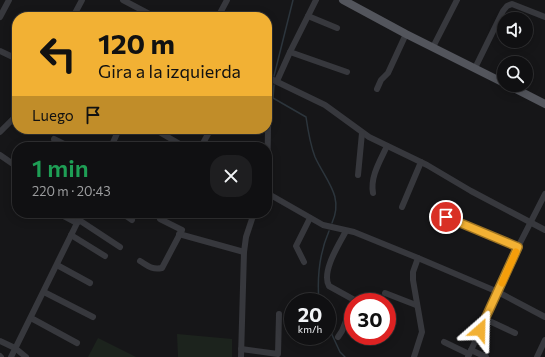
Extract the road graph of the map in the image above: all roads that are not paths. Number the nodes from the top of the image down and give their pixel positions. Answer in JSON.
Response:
{"nodes":[{"id":1,"x":9,"y":0,"type":"edge"},
{"id":2,"x":82,"y":0,"type":"edge"},
{"id":3,"x":123,"y":0,"type":"edge"},
{"id":4,"x":227,"y":0,"type":"edge"},
{"id":5,"x":316,"y":0,"type":"edge"},
{"id":6,"x":457,"y":0,"type":"edge"},
{"id":7,"x":347,"y":1,"type":"edge"},
{"id":8,"x":76,"y":12,"type":"edge"},
{"id":9,"x":141,"y":12,"type":"edge"},
{"id":10,"x":221,"y":12,"type":"edge"},
{"id":11,"x":308,"y":16,"type":"junction"},
{"id":12,"x":0,"y":17,"type":"edge"},
{"id":13,"x":545,"y":17,"type":"edge"},
{"id":14,"x":338,"y":28,"type":"dead end"},
{"id":15,"x":406,"y":34,"type":"junction"},
{"id":16,"x":433,"y":47,"type":"junction"},
{"id":17,"x":0,"y":51,"type":"edge"},
{"id":18,"x":290,"y":52,"type":"junction"},
{"id":19,"x":12,"y":57,"type":"edge"},
{"id":20,"x":475,"y":68,"type":"junction"},
{"id":21,"x":347,"y":72,"type":"dead end"},
{"id":22,"x":272,"y":79,"type":"edge"},
{"id":23,"x":497,"y":79,"type":"edge"},
{"id":24,"x":277,"y":81,"type":"junction"},
{"id":25,"x":377,"y":89,"type":"dead end"},
{"id":26,"x":522,"y":92,"type":"edge"},
{"id":27,"x":545,"y":104,"type":"edge"},
{"id":28,"x":12,"y":120,"type":"edge"},
{"id":29,"x":0,"y":132,"type":"edge"},
{"id":30,"x":362,"y":133,"type":"junction"},
{"id":31,"x":164,"y":134,"type":"edge"},
{"id":32,"x":208,"y":134,"type":"dead end"},
{"id":33,"x":54,"y":139,"type":"dead end"},
{"id":34,"x":60,"y":142,"type":"edge"},
{"id":35,"x":177,"y":142,"type":"edge"},
{"id":36,"x":204,"y":142,"type":"edge"},
{"id":37,"x":387,"y":146,"type":"junction"},
{"id":38,"x":0,"y":155,"type":"edge"},
{"id":39,"x":421,"y":162,"type":"junction"},
{"id":40,"x":12,"y":163,"type":"edge"},
{"id":41,"x":358,"y":175,"type":"dead end"},
{"id":42,"x":373,"y":193,"type":"dead end"},
{"id":43,"x":545,"y":194,"type":"edge"},
{"id":44,"x":272,"y":196,"type":"edge"},
{"id":45,"x":402,"y":207,"type":"dead end"},
{"id":46,"x":446,"y":217,"type":"dead end"},
{"id":47,"x":70,"y":218,"type":"edge"},
{"id":48,"x":80,"y":218,"type":"edge"},
{"id":49,"x":129,"y":218,"type":"edge"},
{"id":50,"x":252,"y":218,"type":"edge"},
{"id":51,"x":310,"y":218,"type":"junction"},
{"id":52,"x":160,"y":219,"type":"dead end"},
{"id":53,"x":132,"y":220,"type":"dead end"},
{"id":54,"x":78,"y":221,"type":"junction"},
{"id":55,"x":531,"y":223,"type":"junction"},
{"id":56,"x":545,"y":230,"type":"edge"},
{"id":57,"x":346,"y":231,"type":"junction"},
{"id":58,"x":180,"y":234,"type":"junction"},
{"id":59,"x":71,"y":235,"type":"junction"},
{"id":60,"x":120,"y":247,"type":"dead end"},
{"id":61,"x":518,"y":247,"type":"junction"},
{"id":62,"x":244,"y":252,"type":"junction"},
{"id":63,"x":105,"y":256,"type":"dead end"},
{"id":64,"x":418,"y":258,"type":"junction"},
{"id":65,"x":140,"y":261,"type":"dead end"},
{"id":66,"x":304,"y":262,"type":"dead end"},
{"id":67,"x":57,"y":265,"type":"junction"},
{"id":68,"x":90,"y":283,"type":"dead end"},
{"id":69,"x":44,"y":292,"type":"junction"},
{"id":70,"x":498,"y":292,"type":"junction"},
{"id":71,"x":344,"y":296,"type":"edge"},
{"id":72,"x":396,"y":298,"type":"edge"},
{"id":73,"x":416,"y":305,"type":"junction"},
{"id":74,"x":279,"y":314,"type":"dead end"},
{"id":75,"x":544,"y":314,"type":"edge"},
{"id":76,"x":93,"y":317,"type":"dead end"},
{"id":77,"x":31,"y":318,"type":"junction"},
{"id":78,"x":485,"y":319,"type":"junction"},
{"id":79,"x":344,"y":326,"type":"edge"},
{"id":80,"x":515,"y":333,"type":"dead end"},
{"id":81,"x":338,"y":337,"type":"dead end"},
{"id":82,"x":545,"y":340,"type":"edge"},
{"id":83,"x":0,"y":341,"type":"edge"},
{"id":84,"x":444,"y":342,"type":"dead end"},
{"id":85,"x":77,"y":343,"type":"dead end"},
{"id":86,"x":15,"y":348,"type":"junction"},
{"id":87,"x":241,"y":349,"type":"junction"},
{"id":88,"x":469,"y":354,"type":"edge"},
{"id":89,"x":11,"y":357,"type":"edge"},
{"id":90,"x":26,"y":357,"type":"edge"},
{"id":91,"x":241,"y":357,"type":"edge"},
{"id":92,"x":414,"y":357,"type":"edge"},
{"id":93,"x":486,"y":357,"type":"edge"},
{"id":94,"x":537,"y":357,"type":"edge"}],
"edges":[{"from":1,"to":12,"type":"street"},
{"from":2,"to":8,"type":"street"},
{"from":3,"to":9,"type":"street"},
{"from":4,"to":10,"type":"street"},
{"from":5,"to":11,"type":"street"},
{"from":6,"to":16,"type":"street"},
{"from":7,"to":15,"type":"main road"},
{"from":11,"to":14,"type":"street"},
{"from":11,"to":18,"type":"street"},
{"from":13,"to":20,"type":"street"},
{"from":15,"to":16,"type":"main road"},
{"from":15,"to":25,"type":"street"},
{"from":16,"to":20,"type":"main road"},
{"from":17,"to":19,"type":"street"},
{"from":18,"to":21,"type":"street"},
{"from":18,"to":24,"type":"street"},
{"from":20,"to":23,"type":"main road"},
{"from":22,"to":24,"type":"street"},
{"from":24,"to":30,"type":"street"},
{"from":26,"to":27,"type":"main road"},
{"from":28,"to":29,"type":"street"},
{"from":30,"to":37,"type":"street"},
{"from":30,"to":41,"type":"street"},
{"from":31,"to":35,"type":"street"},
{"from":32,"to":36,"type":"street"},
{"from":33,"to":34,"type":"street"},
{"from":37,"to":39,"type":"street"},
{"from":37,"to":42,"type":"street"},
{"from":38,"to":40,"type":"street"},
{"from":39,"to":45,"type":"street"},
{"from":39,"to":55,"type":"street"},
{"from":43,"to":55,"type":"street"},
{"from":44,"to":51,"type":"street"},
{"from":46,"to":61,"type":"street"},
{"from":47,"to":54,"type":"street"},
{"from":48,"to":54,"type":"street"},
{"from":49,"to":53,"type":"street"},
{"from":50,"to":62,"type":"street"},
{"from":51,"to":57,"type":"street"},
{"from":51,"to":66,"type":"street"},
{"from":52,"to":58,"type":"street"},
{"from":54,"to":59,"type":"street"},
{"from":54,"to":60,"type":"street"},
{"from":55,"to":56,"type":"street"},
{"from":55,"to":61,"type":"street"},
{"from":57,"to":64,"type":"street"},
{"from":57,"to":71,"type":"street"},
{"from":58,"to":62,"type":"street"},
{"from":58,"to":65,"type":"street"},
{"from":59,"to":63,"type":"street"},
{"from":59,"to":67,"type":"street"},
{"from":61,"to":70,"type":"street"},
{"from":62,"to":87,"type":"street"},
{"from":64,"to":70,"type":"street"},
{"from":64,"to":73,"type":"street"},
{"from":67,"to":68,"type":"street"},
{"from":67,"to":69,"type":"street"},
{"from":69,"to":76,"type":"street"},
{"from":69,"to":77,"type":"street"},
{"from":70,"to":75,"type":"street"},
{"from":70,"to":78,"type":"street"},
{"from":72,"to":73,"type":"street"},
{"from":73,"to":92,"type":"street"},
{"from":74,"to":87,"type":"street"},
{"from":77,"to":85,"type":"street"},
{"from":77,"to":86,"type":"street"},
{"from":78,"to":80,"type":"street"},
{"from":78,"to":88,"type":"street"},
{"from":79,"to":81,"type":"street"},
{"from":82,"to":94,"type":"street"},
{"from":83,"to":86,"type":"street"},
{"from":84,"to":88,"type":"street"},
{"from":86,"to":89,"type":"street"},
{"from":86,"to":90,"type":"street"},
{"from":87,"to":91,"type":"street"},
{"from":88,"to":93,"type":"street"}]}
